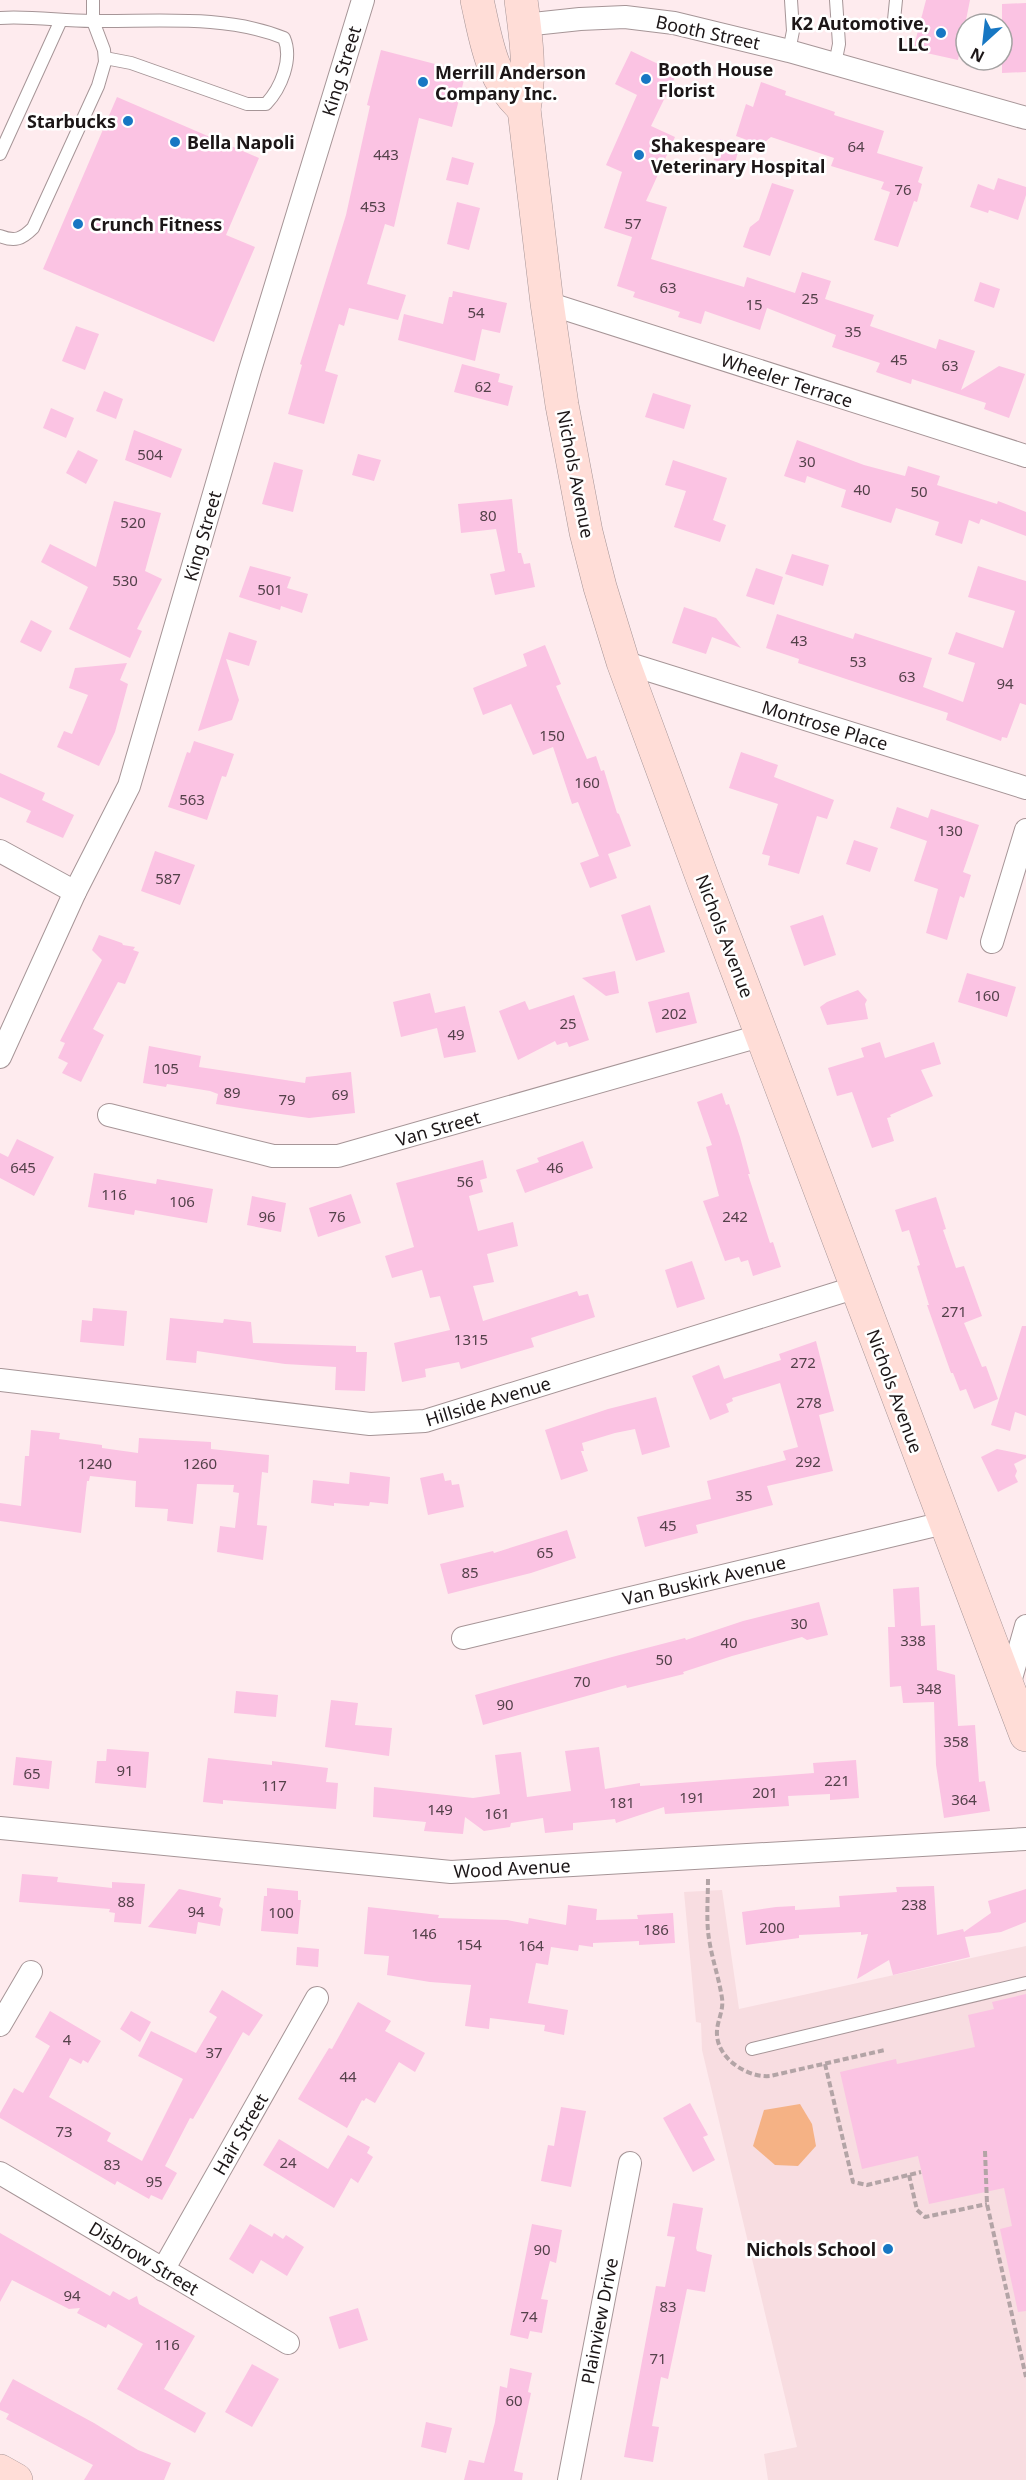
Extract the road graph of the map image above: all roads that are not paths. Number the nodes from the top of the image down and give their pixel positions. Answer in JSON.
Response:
{"nodes":[{"id":1,"x":93,"y":0,"type":"edge"},
{"id":2,"x":363,"y":0,"type":"edge"},
{"id":3,"x":477,"y":0,"type":"edge"},
{"id":4,"x":791,"y":0,"type":"edge"},
{"id":5,"x":836,"y":0,"type":"edge"},
{"id":6,"x":896,"y":0,"type":"edge"},
{"id":7,"x":523,"y":13,"type":"edge"},
{"id":8,"x":0,"y":18,"type":"edge"},
{"id":9,"x":61,"y":20,"type":"junction"},
{"id":10,"x":894,"y":20,"type":"dead end"},
{"id":11,"x":93,"y":21,"type":"junction"},
{"id":12,"x":789,"y":51,"type":"junction"},
{"id":13,"x":105,"y":58,"type":"junction"},
{"id":14,"x":836,"y":64,"type":"junction"},
{"id":15,"x":524,"y":109,"type":"junction"},
{"id":16,"x":1026,"y":118,"type":"edge"},
{"id":17,"x":0,"y":154,"type":"edge"},
{"id":18,"x":0,"y":236,"type":"edge"},
{"id":19,"x":547,"y":303,"type":"junction"},
{"id":20,"x":1026,"y":456,"type":"edge"},
{"id":21,"x":623,"y":662,"type":"junction"},
{"id":22,"x":1026,"y":788,"type":"edge"},
{"id":23,"x":1026,"y":830,"type":"edge"},
{"id":24,"x":0,"y":851,"type":"edge"},
{"id":25,"x":75,"y":892,"type":"junction"},
{"id":26,"x":992,"y":942,"type":"dead end"},
{"id":27,"x":763,"y":1035,"type":"junction"},
{"id":28,"x":0,"y":1057,"type":"edge"},
{"id":29,"x":109,"y":1115,"type":"dead end"},
{"id":30,"x":857,"y":1287,"type":"junction"},
{"id":31,"x":0,"y":1380,"type":"edge"},
{"id":32,"x":944,"y":1523,"type":"junction"},
{"id":33,"x":1026,"y":1626,"type":"edge"},
{"id":34,"x":463,"y":1638,"type":"dead end"},
{"id":35,"x":1008,"y":1689,"type":"junction"},
{"id":36,"x":1026,"y":1736,"type":"edge"},
{"id":37,"x":0,"y":1828,"type":"edge"},
{"id":38,"x":1026,"y":1839,"type":"edge"},
{"id":39,"x":31,"y":1972,"type":"dead end"},
{"id":40,"x":1026,"y":1983,"type":"edge"},
{"id":41,"x":317,"y":1998,"type":"dead end"},
{"id":42,"x":0,"y":2025,"type":"edge"},
{"id":43,"x":752,"y":2049,"type":"dead end"},
{"id":44,"x":630,"y":2163,"type":"dead end"},
{"id":45,"x":0,"y":2173,"type":"edge"},
{"id":46,"x":164,"y":2270,"type":"junction"},
{"id":47,"x":288,"y":2343,"type":"dead end"},
{"id":48,"x":0,"y":2471,"type":"edge"},
{"id":49,"x":16,"y":2480,"type":"edge"},
{"id":50,"x":569,"y":2480,"type":"edge"}],
"edges":[{"from":1,"to":11,"type":"lane"},
{"from":2,"to":25,"type":"street","name":"King Street"},
{"from":3,"to":15,"type":"main road"},
{"from":4,"to":12,"type":"lane"},
{"from":5,"to":14,"type":"lane"},
{"from":6,"to":10,"type":"lane"},
{"from":7,"to":12,"type":"street","name":"Booth Street"},
{"from":7,"to":15,"type":"main road","name":"Nichols Avenue"},
{"from":8,"to":9,"type":"lane"},
{"from":9,"to":11,"type":"lane"},
{"from":9,"to":17,"type":"lane"},
{"from":11,"to":13,"type":"lane"},
{"from":11,"to":13,"type":"lane"},
{"from":12,"to":14,"type":"street","name":"Booth Street"},
{"from":13,"to":18,"type":"lane"},
{"from":14,"to":16,"type":"street","name":"Booth Street"},
{"from":15,"to":19,"type":"main road","name":"Nichols Avenue"},
{"from":19,"to":20,"type":"street","name":"Wheeler Terrace"},
{"from":19,"to":21,"type":"main road","name":"Nichols Avenue"},
{"from":21,"to":22,"type":"street","name":"Montrose Place"},
{"from":21,"to":27,"type":"main road","name":"Nichols Avenue"},
{"from":23,"to":26,"type":"street"},
{"from":24,"to":25,"type":"street"},
{"from":25,"to":28,"type":"street","name":"King Street"},
{"from":27,"to":29,"type":"street","name":"Van Street"},
{"from":27,"to":30,"type":"main road","name":"Nichols Avenue"},
{"from":30,"to":31,"type":"street","name":"Hillside Avenue"},
{"from":30,"to":32,"type":"main road","name":"Nichols Avenue"},
{"from":32,"to":34,"type":"street","name":"Van Buskirk Avenue"},
{"from":32,"to":35,"type":"main road","name":"Nichols Avenue"},
{"from":33,"to":35,"type":"street"},
{"from":35,"to":36,"type":"main road","name":"Nichols Avenue"},
{"from":37,"to":38,"type":"street","name":"Wood Avenue"},
{"from":39,"to":42,"type":"street"},
{"from":40,"to":43,"type":"lane"},
{"from":41,"to":46,"type":"street","name":"Hair Street"},
{"from":44,"to":50,"type":"street","name":"Plainview Drive"},
{"from":45,"to":46,"type":"street","name":"Disbrow Street"},
{"from":46,"to":47,"type":"street","name":"Disbrow Street"},
{"from":48,"to":49,"type":"main road"}]}
